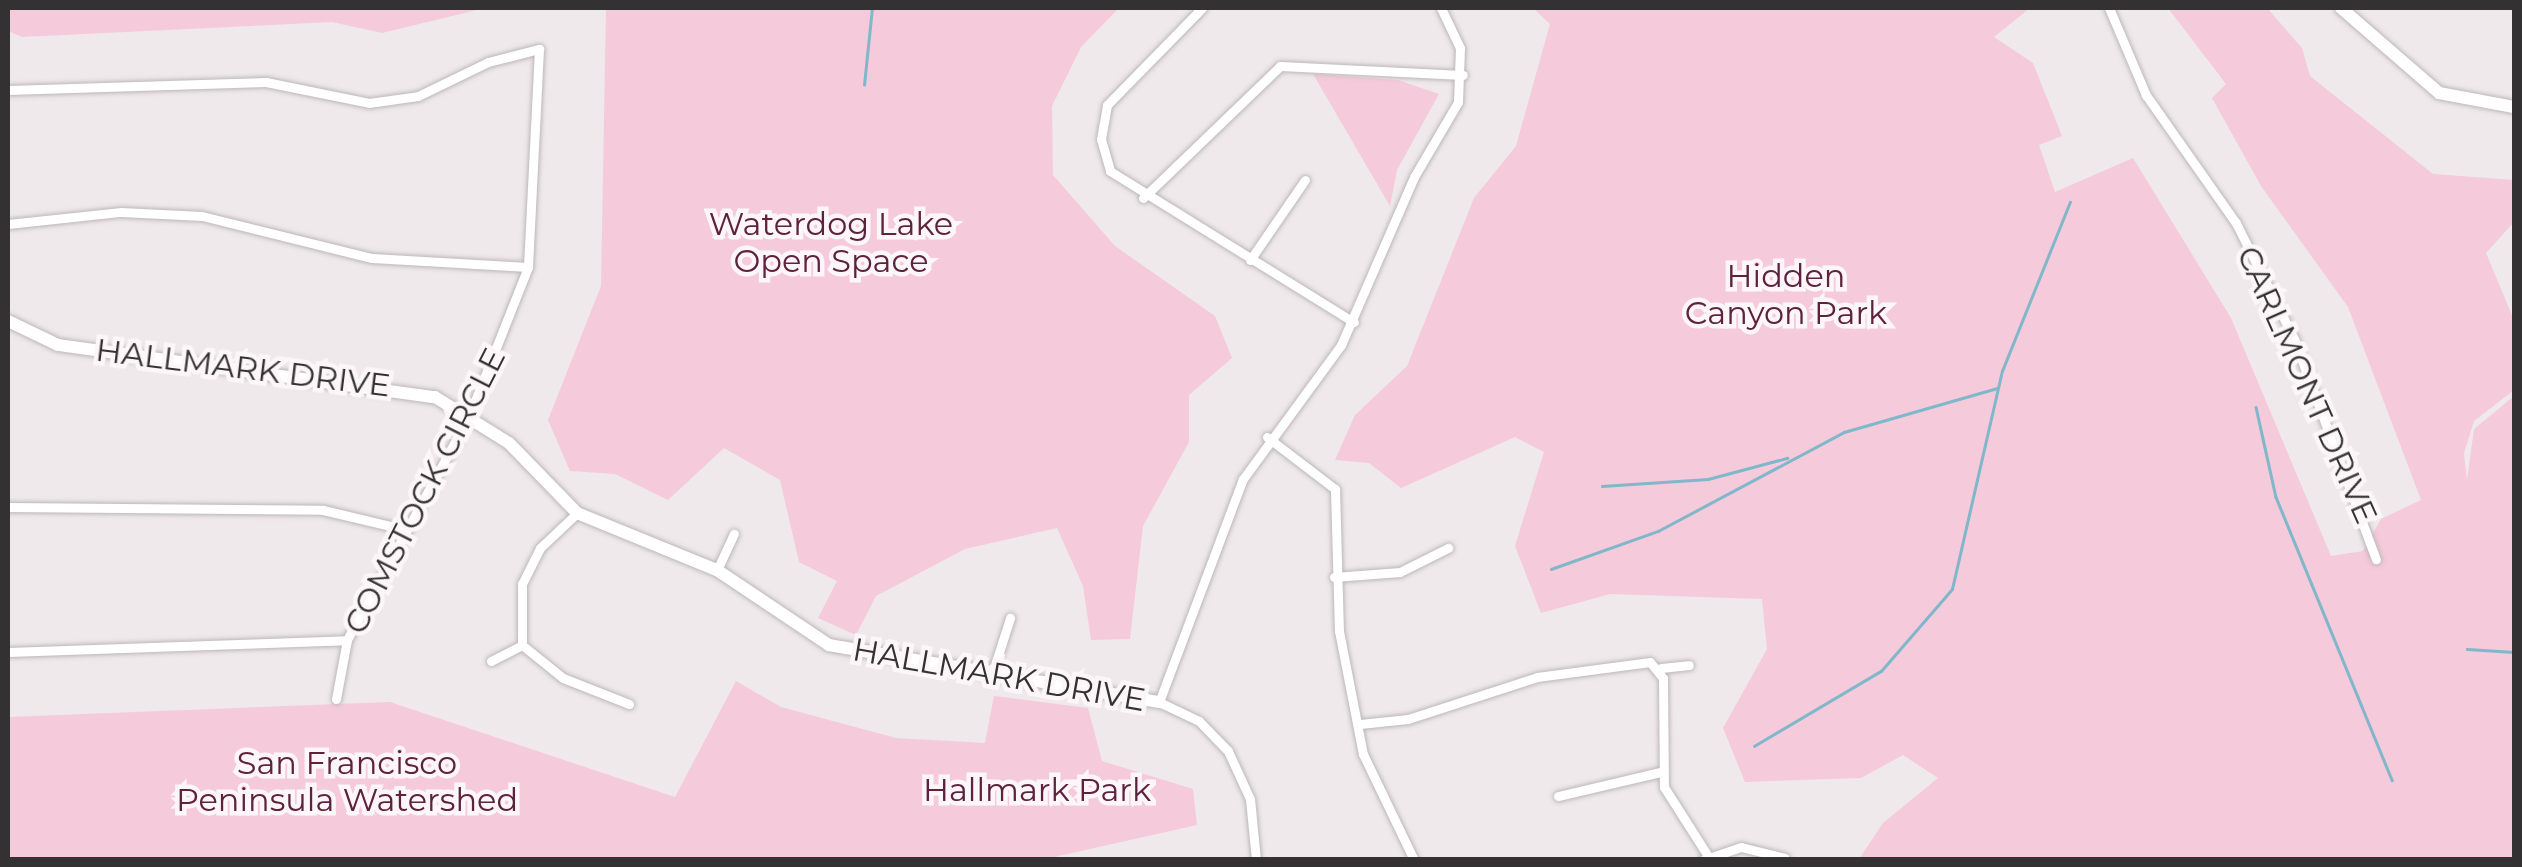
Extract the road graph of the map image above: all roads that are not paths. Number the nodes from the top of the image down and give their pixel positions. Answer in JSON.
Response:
{"nodes":[{"id":1,"x":1202,"y":8,"type":"edge"},
{"id":2,"x":1440,"y":8,"type":"edge"},
{"id":3,"x":2110,"y":8,"type":"edge"},
{"id":4,"x":2341,"y":8,"type":"edge"},
{"id":5,"x":1464,"y":75,"type":"junction"},
{"id":6,"x":8,"y":90,"type":"edge"},
{"id":7,"x":2514,"y":106,"type":"edge"},
{"id":8,"x":1305,"y":180,"type":"dead end"},
{"id":9,"x":1143,"y":198,"type":"junction"},
{"id":10,"x":8,"y":224,"type":"edge"},
{"id":11,"x":1250,"y":260,"type":"junction"},
{"id":12,"x":528,"y":267,"type":"junction"},
{"id":13,"x":8,"y":321,"type":"edge"},
{"id":14,"x":1354,"y":322,"type":"junction"},
{"id":15,"x":469,"y":416,"type":"junction"},
{"id":16,"x":1267,"y":437,"type":"junction"},
{"id":17,"x":8,"y":508,"type":"edge"},
{"id":18,"x":577,"y":513,"type":"junction"},
{"id":19,"x":407,"y":530,"type":"junction"},
{"id":20,"x":734,"y":534,"type":"dead end"},
{"id":21,"x":1448,"y":548,"type":"dead end"},
{"id":22,"x":2376,"y":559,"type":"dead end"},
{"id":23,"x":717,"y":570,"type":"junction"},
{"id":24,"x":1334,"y":577,"type":"junction"},
{"id":25,"x":1010,"y":618,"type":"dead end"},
{"id":26,"x":347,"y":640,"type":"junction"},
{"id":27,"x":522,"y":644,"type":"junction"},
{"id":28,"x":8,"y":652,"type":"edge"},
{"id":29,"x":491,"y":660,"type":"dead end"},
{"id":30,"x":1689,"y":665,"type":"dead end"},
{"id":31,"x":1661,"y":668,"type":"junction"},
{"id":32,"x":993,"y":672,"type":"junction"},
{"id":33,"x":336,"y":700,"type":"dead end"},
{"id":34,"x":1159,"y":702,"type":"junction"},
{"id":35,"x":629,"y":704,"type":"dead end"},
{"id":36,"x":1360,"y":724,"type":"junction"},
{"id":37,"x":1660,"y":772,"type":"junction"},
{"id":38,"x":1558,"y":796,"type":"dead end"},
{"id":39,"x":1705,"y":858,"type":"edge"},
{"id":40,"x":1785,"y":858,"type":"edge"},
{"id":41,"x":1256,"y":860,"type":"edge"},
{"id":42,"x":1414,"y":860,"type":"edge"}],
"edges":[{"from":1,"to":9,"type":"street"},
{"from":2,"to":5,"type":"street"},
{"from":3,"to":22,"type":"street","name":"CARLMONT DRIVE"},
{"from":4,"to":7,"type":"street"},
{"from":5,"to":9,"type":"street"},
{"from":5,"to":14,"type":"street"},
{"from":6,"to":12,"type":"street","name":"COMSTOCK CIRCLE"},
{"from":8,"to":11,"type":"street"},
{"from":9,"to":11,"type":"street"},
{"from":10,"to":12,"type":"street"},
{"from":11,"to":14,"type":"street"},
{"from":12,"to":15,"type":"street","name":"COMSTOCK CIRCLE"},
{"from":13,"to":15,"type":"street","name":"HALLMARK DRIVE"},
{"from":14,"to":16,"type":"street"},
{"from":15,"to":18,"type":"street","name":"HALLMARK DRIVE"},
{"from":15,"to":19,"type":"street","name":"COMSTOCK CIRCLE"},
{"from":16,"to":24,"type":"street"},
{"from":16,"to":34,"type":"street"},
{"from":17,"to":19,"type":"street"},
{"from":18,"to":23,"type":"street","name":"HALLMARK DRIVE"},
{"from":18,"to":27,"type":"street"},
{"from":19,"to":26,"type":"street","name":"COMSTOCK CIRCLE"},
{"from":20,"to":23,"type":"street"},
{"from":21,"to":24,"type":"street"},
{"from":23,"to":32,"type":"street","name":"HALLMARK DRIVE"},
{"from":24,"to":36,"type":"street"},
{"from":25,"to":32,"type":"street"},
{"from":26,"to":28,"type":"street"},
{"from":26,"to":33,"type":"street","name":"COMSTOCK CIRCLE"},
{"from":27,"to":29,"type":"street"},
{"from":27,"to":35,"type":"street"},
{"from":30,"to":31,"type":"street"},
{"from":31,"to":36,"type":"street"},
{"from":31,"to":37,"type":"street"},
{"from":32,"to":34,"type":"street","name":"HALLMARK DRIVE"},
{"from":34,"to":41,"type":"street","name":"HALLMARK DRIVE"},
{"from":36,"to":42,"type":"street"},
{"from":37,"to":38,"type":"street"},
{"from":37,"to":39,"type":"street"},
{"from":39,"to":40,"type":"street"}]}
